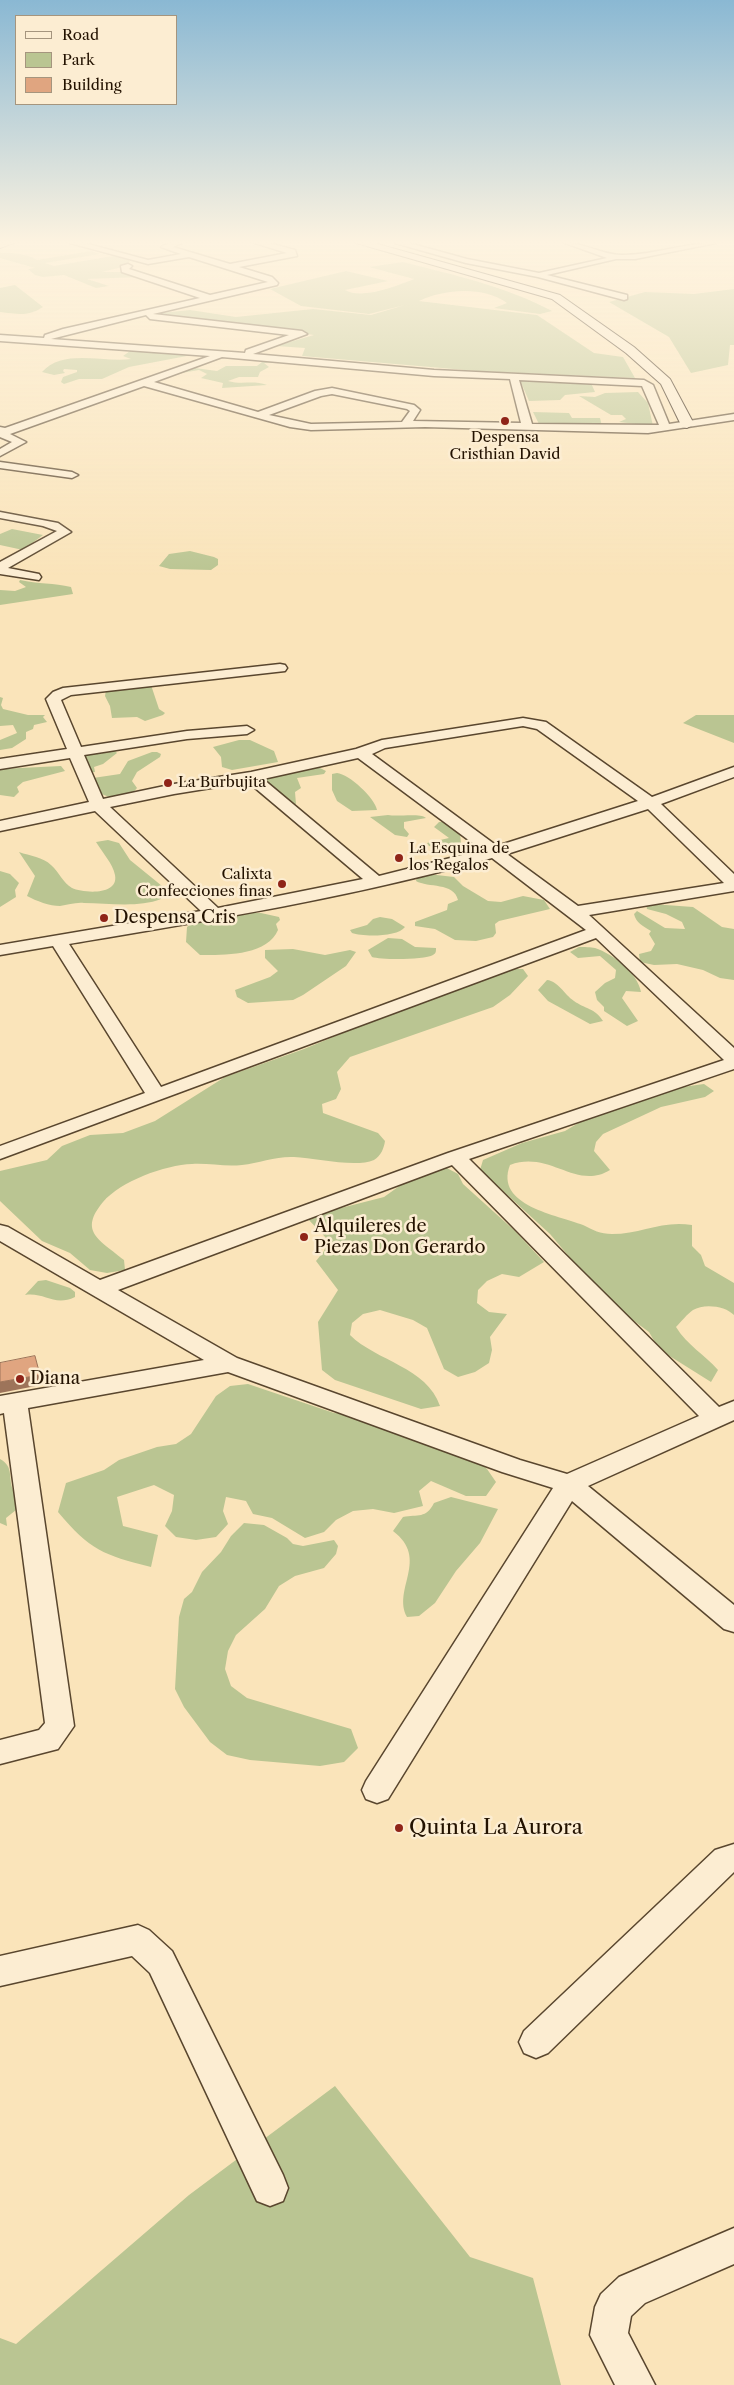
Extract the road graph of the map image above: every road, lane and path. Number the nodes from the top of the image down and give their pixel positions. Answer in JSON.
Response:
{"nodes":[{"id":1,"x":226,"y":354,"type":"edge"},
{"id":2,"x":230,"y":354,"type":"edge"},
{"id":3,"x":635,"y":354,"type":"edge"},
{"id":4,"x":649,"y":354,"type":"edge"},
{"id":5,"x":240,"y":355,"type":"joint"},
{"id":6,"x":514,"y":378,"type":"junction"},
{"id":7,"x":678,"y":380,"type":"dead end"},
{"id":8,"x":146,"y":383,"type":"junction"},
{"id":9,"x":696,"y":408,"type":"dead end"},
{"id":10,"x":258,"y":415,"type":"junction"},
{"id":11,"x":734,"y":418,"type":"edge"},
{"id":12,"x":703,"y":422,"type":"junction"},
{"id":13,"x":405,"y":424,"type":"junction"},
{"id":14,"x":687,"y":424,"type":"junction"},
{"id":15,"x":527,"y":426,"type":"junction"},
{"id":16,"x":665,"y":428,"type":"junction"},
{"id":17,"x":2,"y":431,"type":"edge"},
{"id":18,"x":0,"y":453,"type":"edge"},
{"id":19,"x":0,"y":465,"type":"edge"},
{"id":20,"x":72,"y":475,"type":"dead end"},
{"id":21,"x":0,"y":515,"type":"edge"},
{"id":22,"x":0,"y":568,"type":"edge"},
{"id":23,"x":35,"y":577,"type":"dead end"},
{"id":24,"x":280,"y":668,"type":"dead end"},
{"id":25,"x":246,"y":730,"type":"dead end"},
{"id":26,"x":76,"y":752,"type":"junction"},
{"id":27,"x":361,"y":753,"type":"junction"},
{"id":28,"x":0,"y":764,"type":"edge"},
{"id":29,"x":734,"y":772,"type":"edge"},
{"id":30,"x":250,"y":777,"type":"junction"},
{"id":31,"x":651,"y":803,"type":"junction"},
{"id":32,"x":98,"y":805,"type":"junction"},
{"id":33,"x":0,"y":826,"type":"edge"},
{"id":34,"x":494,"y":852,"type":"junction"},
{"id":35,"x":376,"y":882,"type":"junction"},
{"id":36,"x":734,"y":885,"type":"edge"},
{"id":37,"x":575,"y":912,"type":"junction"},
{"id":38,"x":215,"y":914,"type":"junction"},
{"id":39,"x":599,"y":931,"type":"junction"},
{"id":40,"x":58,"y":940,"type":"junction"},
{"id":41,"x":0,"y":950,"type":"edge"},
{"id":42,"x":734,"y":1061,"type":"edge"},
{"id":43,"x":156,"y":1095,"type":"junction"},
{"id":44,"x":0,"y":1153,"type":"edge"},
{"id":45,"x":455,"y":1156,"type":"junction"},
{"id":46,"x":0,"y":1232,"type":"edge"},
{"id":47,"x":22,"y":1246,"type":"junction"},
{"id":48,"x":0,"y":1250,"type":"edge"},
{"id":49,"x":98,"y":1289,"type":"junction"},
{"id":50,"x":229,"y":1364,"type":"junction"},
{"id":51,"x":8,"y":1403,"type":"edge"},
{"id":52,"x":725,"y":1414,"type":"edge"},
{"id":53,"x":568,"y":1484,"type":"junction"},
{"id":54,"x":730,"y":1614,"type":"edge"},
{"id":55,"x":0,"y":1752,"type":"edge"},
{"id":56,"x":377,"y":1790,"type":"dead end"},
{"id":57,"x":734,"y":1858,"type":"edge"},
{"id":58,"x":0,"y":1971,"type":"edge"},
{"id":59,"x":536,"y":2042,"type":"dead end"},
{"id":60,"x":270,"y":2188,"type":"dead end"},
{"id":61,"x":734,"y":2246,"type":"edge"},
{"id":62,"x":636,"y":2385,"type":"edge"}],
"edges":[{"from":1,"to":8,"type":"street"},
{"from":2,"to":5,"type":"street"},
{"from":3,"to":14,"type":"main road"},
{"from":4,"to":7,"type":"main road"},
{"from":5,"to":6,"type":"street"},
{"from":6,"to":15,"type":"street"},
{"from":6,"to":16,"type":"street"},
{"from":8,"to":10,"type":"street"},
{"from":8,"to":17,"type":"street"},
{"from":9,"to":12,"type":"main road"},
{"from":10,"to":13,"type":"street"},
{"from":10,"to":13,"type":"street"},
{"from":11,"to":12,"type":"street"},
{"from":12,"to":14,"type":"street"},
{"from":13,"to":15,"type":"street"},
{"from":14,"to":16,"type":"street"},
{"from":15,"to":16,"type":"street"},
{"from":17,"to":18,"type":"street"},
{"from":19,"to":20,"type":"street"},
{"from":21,"to":22,"type":"street"},
{"from":22,"to":23,"type":"street"},
{"from":24,"to":26,"type":"street"},
{"from":25,"to":26,"type":"street"},
{"from":26,"to":28,"type":"street"},
{"from":26,"to":32,"type":"street"},
{"from":27,"to":30,"type":"street"},
{"from":27,"to":31,"type":"street"},
{"from":27,"to":34,"type":"street"},
{"from":29,"to":31,"type":"street"},
{"from":30,"to":32,"type":"street"},
{"from":30,"to":35,"type":"street"},
{"from":31,"to":34,"type":"street"},
{"from":31,"to":36,"type":"street"},
{"from":32,"to":33,"type":"street"},
{"from":32,"to":38,"type":"street"},
{"from":34,"to":35,"type":"street"},
{"from":34,"to":37,"type":"street"},
{"from":35,"to":38,"type":"street"},
{"from":36,"to":37,"type":"street"},
{"from":37,"to":39,"type":"street"},
{"from":38,"to":40,"type":"street"},
{"from":39,"to":42,"type":"street"},
{"from":39,"to":43,"type":"street"},
{"from":40,"to":41,"type":"street"},
{"from":40,"to":43,"type":"street"},
{"from":42,"to":45,"type":"street"},
{"from":43,"to":44,"type":"street"},
{"from":45,"to":49,"type":"street"},
{"from":45,"to":52,"type":"street"},
{"from":46,"to":47,"type":"street"},
{"from":47,"to":48,"type":"street"},
{"from":47,"to":49,"type":"street"},
{"from":49,"to":50,"type":"street"},
{"from":50,"to":51,"type":"street"},
{"from":50,"to":53,"type":"street"},
{"from":51,"to":55,"type":"street"},
{"from":52,"to":53,"type":"street"},
{"from":53,"to":54,"type":"street"},
{"from":53,"to":56,"type":"street"},
{"from":57,"to":59,"type":"street"},
{"from":58,"to":60,"type":"street"},
{"from":61,"to":62,"type":"street"}]}
